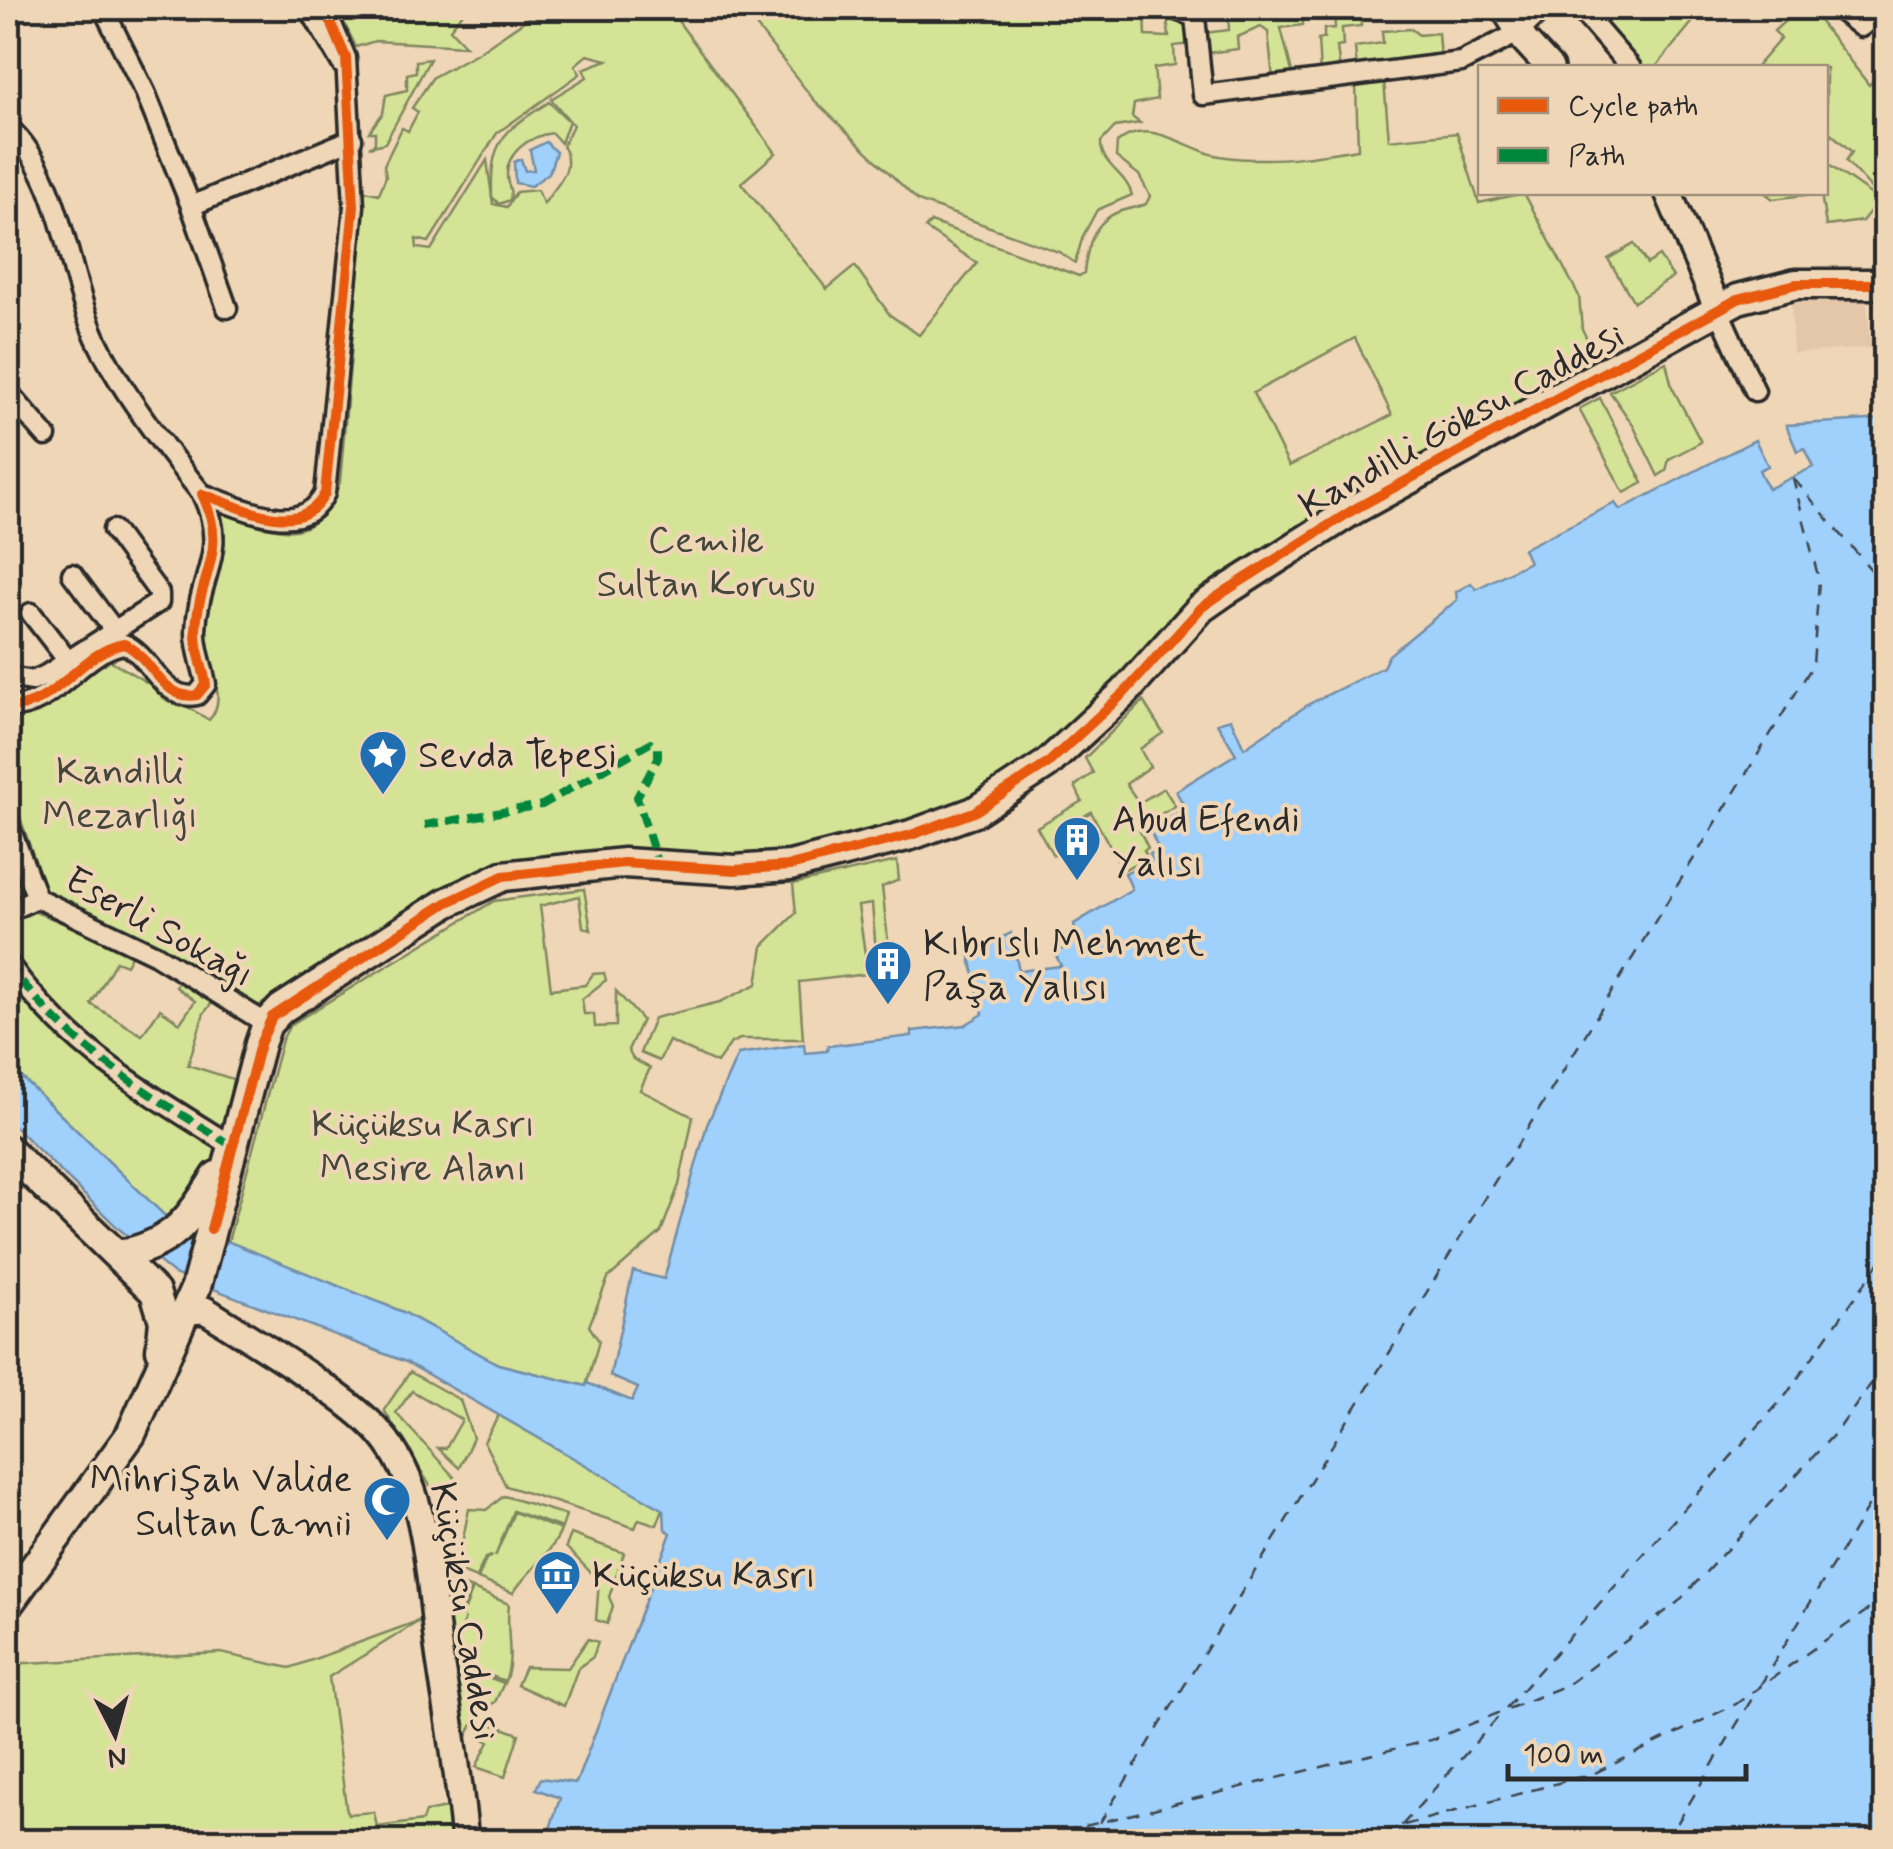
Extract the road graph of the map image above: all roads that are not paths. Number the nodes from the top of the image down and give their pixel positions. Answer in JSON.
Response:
{"nodes":[{"id":1,"x":107,"y":8,"type":"edge"},
{"id":2,"x":310,"y":8,"type":"edge"},
{"id":3,"x":325,"y":8,"type":"edge"},
{"id":4,"x":1171,"y":8,"type":"edge"},
{"id":5,"x":1504,"y":8,"type":"edge"},
{"id":6,"x":1544,"y":8,"type":"edge"},
{"id":7,"x":1579,"y":8,"type":"edge"},
{"id":8,"x":1837,"y":8,"type":"edge"},
{"id":9,"x":1883,"y":8,"type":"edge"},
{"id":10,"x":1518,"y":33,"type":"junction"},
{"id":11,"x":1547,"y":65,"type":"edge"},
{"id":12,"x":1628,"y":65,"type":"edge"},
{"id":13,"x":348,"y":73,"type":"junction"},
{"id":14,"x":8,"y":127,"type":"edge"},
{"id":15,"x":352,"y":139,"type":"junction"},
{"id":16,"x":1669,"y":195,"type":"edge"},
{"id":17,"x":191,"y":206,"type":"junction"},
{"id":18,"x":1886,"y":284,"type":"edge"},
{"id":19,"x":227,"y":308,"type":"dead end"},
{"id":20,"x":1718,"y":308,"type":"junction"},
{"id":21,"x":1755,"y":391,"type":"dead end"},
{"id":22,"x":8,"y":392,"type":"edge"},
{"id":23,"x":46,"y":436,"type":"dead end"},
{"id":24,"x":202,"y":494,"type":"junction"},
{"id":25,"x":113,"y":530,"type":"dead end"},
{"id":26,"x":72,"y":574,"type":"dead end"},
{"id":27,"x":31,"y":613,"type":"dead end"},
{"id":28,"x":114,"y":630,"type":"junction"},
{"id":29,"x":68,"y":661,"type":"junction"},
{"id":30,"x":8,"y":677,"type":"edge"},
{"id":31,"x":8,"y":707,"type":"edge"},
{"id":32,"x":8,"y":823,"type":"edge"},
{"id":33,"x":37,"y":898,"type":"junction"},
{"id":34,"x":8,"y":911,"type":"edge"},
{"id":35,"x":8,"y":963,"type":"edge"},
{"id":36,"x":267,"y":1024,"type":"junction"},
{"id":37,"x":8,"y":1150,"type":"edge"},
{"id":38,"x":230,"y":1152,"type":"junction"},
{"id":39,"x":202,"y":1220,"type":"junction"},
{"id":40,"x":118,"y":1256,"type":"junction"},
{"id":41,"x":187,"y":1304,"type":"junction"},
{"id":42,"x":8,"y":1604,"type":"edge"},
{"id":43,"x":466,"y":1842,"type":"edge"}],
"edges":[{"from":1,"to":17,"type":"street"},
{"from":2,"to":13,"type":"street"},
{"from":3,"to":13,"type":"street"},
{"from":4,"to":10,"type":"street"},
{"from":5,"to":10,"type":"street"},
{"from":6,"to":10,"type":"street"},
{"from":7,"to":12,"type":"street"},
{"from":8,"to":9,"type":"street"},
{"from":10,"to":11,"type":"street"},
{"from":13,"to":15,"type":"street"},
{"from":14,"to":24,"type":"street"},
{"from":15,"to":17,"type":"street"},
{"from":15,"to":24,"type":"street"},
{"from":16,"to":20,"type":"street"},
{"from":17,"to":19,"type":"street"},
{"from":18,"to":20,"type":"main road","name":"Kandilli Göksu Caddesi"},
{"from":20,"to":21,"type":"street"},
{"from":20,"to":36,"type":"main road","name":"Kandilli Göksu Caddesi"},
{"from":22,"to":23,"type":"street"},
{"from":24,"to":31,"type":"street"},
{"from":25,"to":28,"type":"street"},
{"from":26,"to":28,"type":"street"},
{"from":27,"to":29,"type":"street"},
{"from":28,"to":29,"type":"street"},
{"from":29,"to":30,"type":"street"},
{"from":32,"to":33,"type":"street","name":"Eserli Sokağı"},
{"from":33,"to":34,"type":"street"},
{"from":33,"to":36,"type":"street","name":"Eserli Sokağı"},
{"from":35,"to":38,"type":"street"},
{"from":36,"to":38,"type":"main road"},
{"from":37,"to":40,"type":"main road","name":"Küçüksu Caddesi"},
{"from":38,"to":39,"type":"main road"},
{"from":39,"to":40,"type":"main road"},
{"from":39,"to":41,"type":"main road"},
{"from":40,"to":41,"type":"main road","name":"Küçüksu Caddesi"},
{"from":41,"to":42,"type":"main road"},
{"from":41,"to":43,"type":"street","name":"Küçüksu Caddesi"}]}
